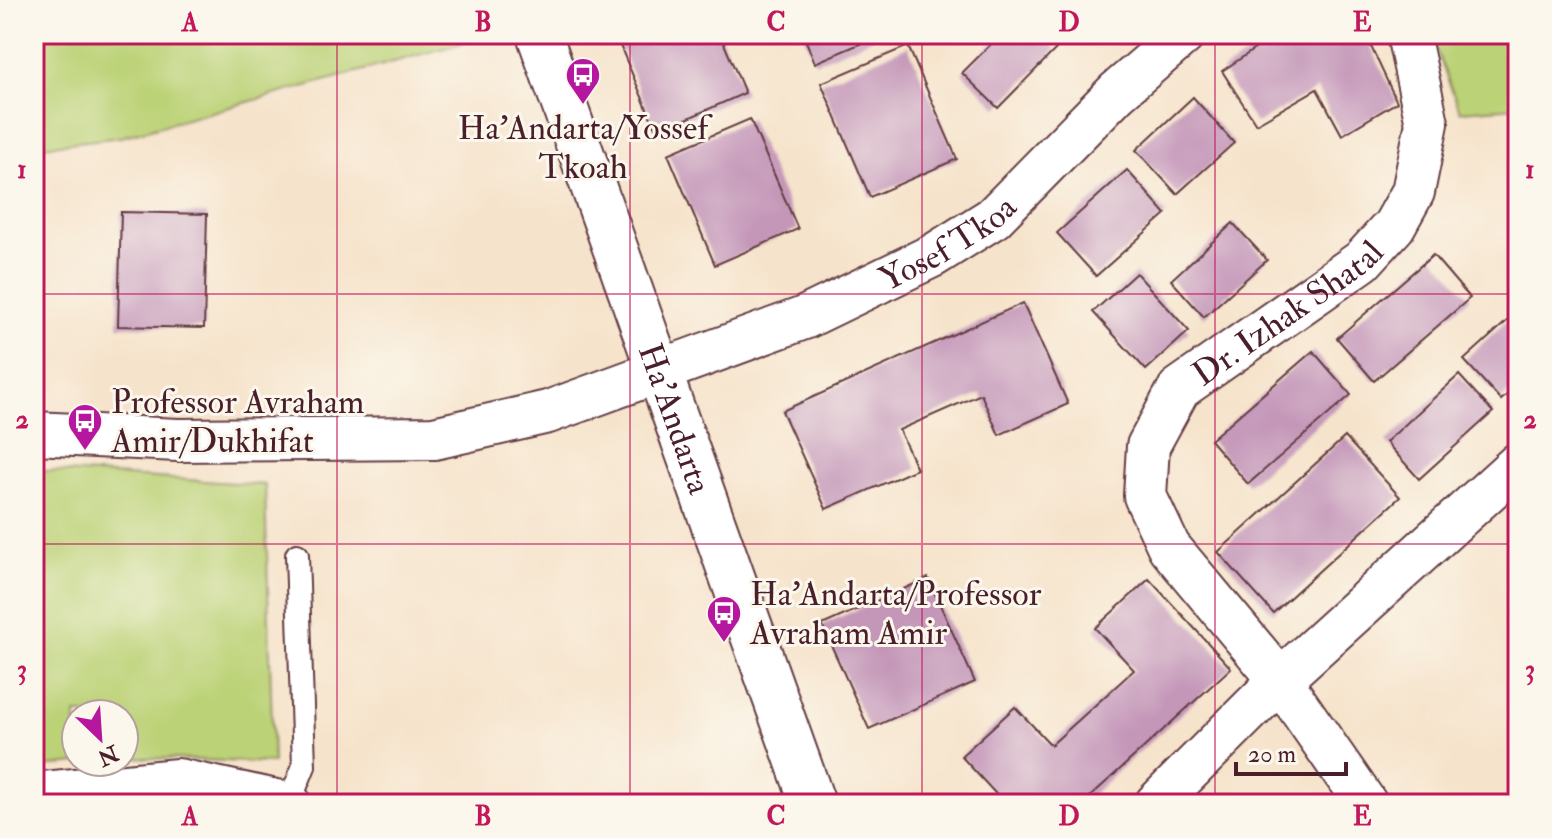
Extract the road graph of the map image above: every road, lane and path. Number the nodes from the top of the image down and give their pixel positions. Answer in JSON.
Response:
{"nodes":[{"id":1,"x":539,"y":34,"type":"edge"},
{"id":2,"x":1184,"y":34,"type":"edge"},
{"id":3,"x":1408,"y":34,"type":"edge"},
{"id":4,"x":658,"y":374,"type":"junction"},
{"id":5,"x":34,"y":433,"type":"edge"},
{"id":6,"x":1518,"y":464,"type":"edge"},
{"id":7,"x":297,"y":555,"type":"dead end"},
{"id":8,"x":1280,"y":680,"type":"junction"},
{"id":9,"x":34,"y":794,"type":"edge"},
{"id":10,"x":290,"y":804,"type":"edge"},
{"id":11,"x":813,"y":804,"type":"edge"},
{"id":12,"x":1156,"y":804,"type":"edge"},
{"id":13,"x":1366,"y":804,"type":"edge"}],
"edges":[{"from":1,"to":4,"type":"street","name":"Ha'Andarta"},
{"from":2,"to":4,"type":"street","name":"Yosef Tkoa"},
{"from":3,"to":8,"type":"street","name":"Dr. Izhak Shatal"},
{"from":4,"to":5,"type":"street","name":"Yosef Tkoa"},
{"from":4,"to":11,"type":"street","name":"Ha'Andarta"},
{"from":6,"to":8,"type":"street"},
{"from":7,"to":10,"type":"lane"},
{"from":8,"to":12,"type":"street"},
{"from":8,"to":13,"type":"street","name":"Dr. Izhak Shatal"},
{"from":9,"to":10,"type":"street"}]}
